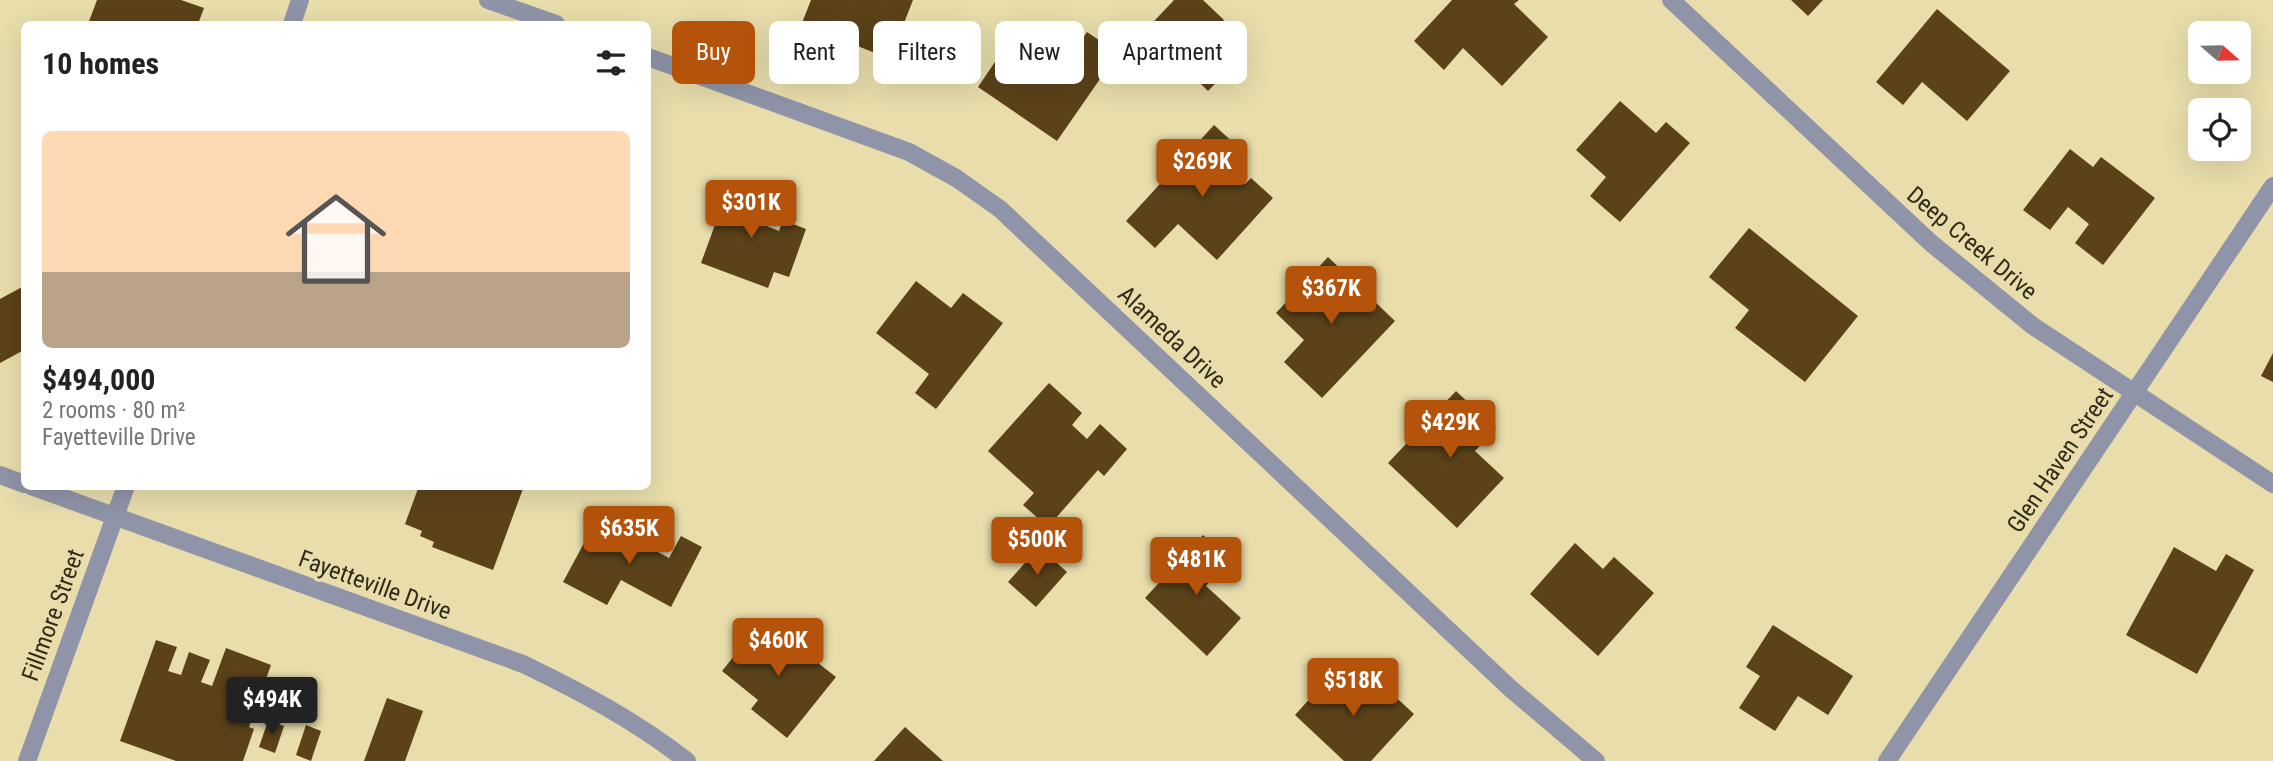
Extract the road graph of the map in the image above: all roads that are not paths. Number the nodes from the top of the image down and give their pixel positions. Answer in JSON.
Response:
{"nodes":[{"id":1,"x":300,"y":0,"type":"edge"},
{"id":2,"x":488,"y":0,"type":"edge"},
{"id":3,"x":1671,"y":0,"type":"edge"},
{"id":4,"x":293,"y":21,"type":"edge"},
{"id":5,"x":548,"y":21,"type":"edge"},
{"id":6,"x":651,"y":58,"type":"edge"},
{"id":7,"x":2273,"y":186,"type":"edge"},
{"id":8,"x":2134,"y":394,"type":"junction"},
{"id":9,"x":0,"y":475,"type":"edge"},
{"id":10,"x":21,"y":483,"type":"edge"},
{"id":11,"x":2273,"y":484,"type":"edge"},
{"id":12,"x":42,"y":490,"type":"edge"},
{"id":13,"x":125,"y":490,"type":"edge"},
{"id":14,"x":115,"y":517,"type":"junction"},
{"id":15,"x":27,"y":761,"type":"edge"},
{"id":16,"x":687,"y":761,"type":"edge"},
{"id":17,"x":1596,"y":761,"type":"edge"},
{"id":18,"x":1887,"y":761,"type":"edge"}],
"edges":[{"from":1,"to":4,"type":"street"},
{"from":2,"to":5,"type":"street"},
{"from":3,"to":8,"type":"street","name":"Deep Creek Drive"},
{"from":6,"to":17,"type":"street","name":"Alameda Drive"},
{"from":7,"to":8,"type":"street","name":"Glen Haven Street"},
{"from":8,"to":11,"type":"street","name":"Deep Creek Drive"},
{"from":8,"to":18,"type":"street","name":"Glen Haven Street"},
{"from":9,"to":10,"type":"street"},
{"from":12,"to":14,"type":"street","name":"Fayetteville Drive"},
{"from":13,"to":14,"type":"street","name":"Fillmore Street"},
{"from":14,"to":15,"type":"street","name":"Fillmore Street"},
{"from":14,"to":16,"type":"street","name":"Fayetteville Drive"}]}
